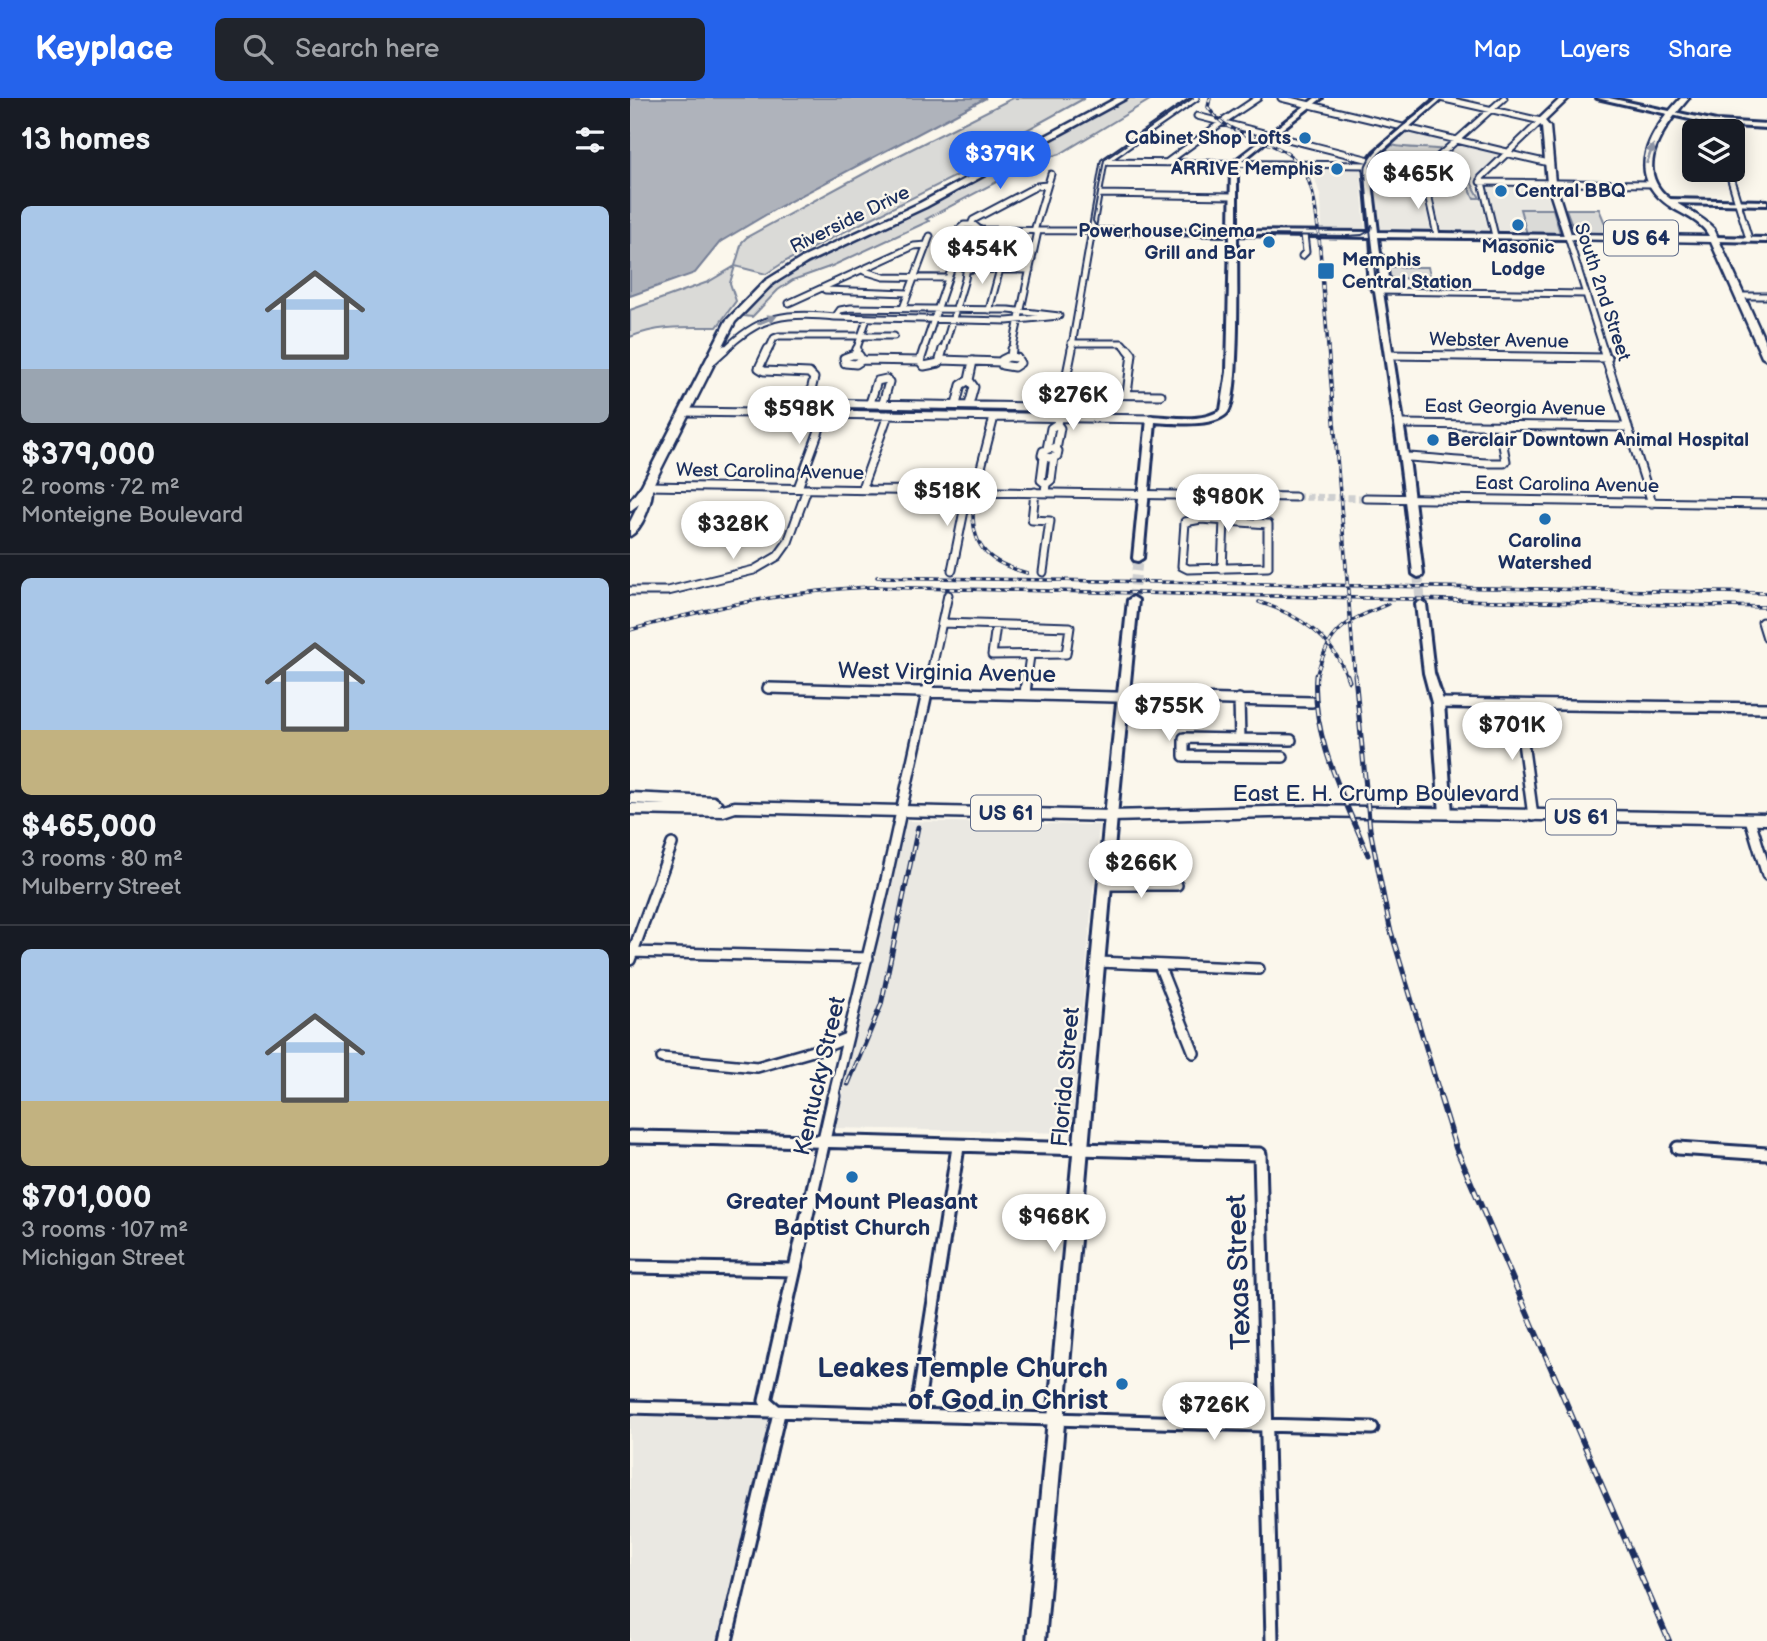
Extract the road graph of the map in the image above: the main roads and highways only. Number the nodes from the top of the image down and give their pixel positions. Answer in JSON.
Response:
{"nodes":[{"id":1,"x":1114,"y":98,"type":"edge"},
{"id":2,"x":1123,"y":98,"type":"edge"},
{"id":3,"x":1319,"y":98,"type":"edge"},
{"id":4,"x":1440,"y":98,"type":"edge"},
{"id":5,"x":1565,"y":98,"type":"edge"},
{"id":6,"x":1600,"y":98,"type":"edge"},
{"id":7,"x":1685,"y":98,"type":"edge"},
{"id":8,"x":1670,"y":113,"type":"junction"},
{"id":9,"x":1767,"y":126,"type":"edge"},
{"id":10,"x":1670,"y":201,"type":"junction"},
{"id":11,"x":1767,"y":203,"type":"edge"},
{"id":12,"x":1091,"y":232,"type":"road end"},
{"id":13,"x":1232,"y":233,"type":"junction"},
{"id":14,"x":1304,"y":234,"type":"joint"},
{"id":15,"x":1374,"y":234,"type":"junction"},
{"id":16,"x":1568,"y":237,"type":"junction"},
{"id":17,"x":1714,"y":239,"type":"junction"},
{"id":18,"x":1767,"y":240,"type":"edge"},
{"id":19,"x":1376,"y":253,"type":"joint"},
{"id":20,"x":1379,"y":290,"type":"joint"},
{"id":21,"x":1767,"y":357,"type":"edge"},
{"id":22,"x":1226,"y":410,"type":"joint"},
{"id":23,"x":684,"y":412,"type":"junction"},
{"id":24,"x":647,"y":486,"type":"junction"},
{"id":25,"x":1411,"y":499,"type":"joint"},
{"id":26,"x":630,"y":508,"type":"edge"},
{"id":27,"x":630,"y":533,"type":"edge"},
{"id":28,"x":1138,"y":558,"type":"tunnel mouth"},
{"id":29,"x":1419,"y":574,"type":"tunnel mouth"},
{"id":30,"x":1133,"y":600,"type":"tunnel mouth"},
{"id":31,"x":1420,"y":604,"type":"tunnel mouth"},
{"id":32,"x":630,"y":798,"type":"edge"},
{"id":33,"x":735,"y":807,"type":"junction"},
{"id":34,"x":630,"y":809,"type":"edge"},
{"id":35,"x":1446,"y":814,"type":"junction"},
{"id":36,"x":1111,"y":817,"type":"junction"},
{"id":37,"x":1767,"y":819,"type":"edge"},
{"id":38,"x":1105,"y":885,"type":"joint"},
{"id":39,"x":1036,"y":1641,"type":"edge"}],
"edges":[{"from":1,"to":23,"type":"main road","name":"Riverside Drive"},
{"from":2,"to":23,"type":"main road","name":"Riverside Drive"},
{"from":3,"to":13,"type":"main road"},
{"from":4,"to":15,"type":"main road"},
{"from":5,"to":16,"type":"main road","name":"South 2nd Street"},
{"from":6,"to":8,"type":"main road"},
{"from":7,"to":8,"type":"main road"},
{"from":8,"to":9,"type":"main road"},
{"from":10,"to":8,"type":"main road","number":"US 64","one_way":true},
{"from":10,"to":11,"type":"main road"},
{"from":10,"to":17,"type":"main road","number":"US 64"},
{"from":12,"to":13,"type":"main road"},
{"from":13,"to":14,"type":"main road"},
{"from":13,"to":22,"type":"main road"},
{"from":14,"to":15,"type":"main road"},
{"from":15,"to":16,"type":"main road"},
{"from":15,"to":19,"type":"main road"},
{"from":16,"to":17,"type":"main road","number":"US 64"},
{"from":17,"to":18,"type":"main road"},
{"from":17,"to":21,"type":"main road","number":"US 64"},
{"from":19,"to":20,"type":"main road"},
{"from":20,"to":25,"type":"main road"},
{"from":22,"to":28,"type":"main road"},
{"from":23,"to":24,"type":"main road","name":"Riverside Drive"},
{"from":24,"to":26,"type":"main road","name":"Riverside Drive"},
{"from":24,"to":27,"type":"main road","name":"Riverside Drive"},
{"from":25,"to":29,"type":"main road"},
{"from":30,"to":36,"type":"main road","name":"Florida Street"},
{"from":31,"to":35,"type":"main road"},
{"from":32,"to":33,"type":"main road","number":"US 61"},
{"from":33,"to":34,"type":"main road","number":"US 61"},
{"from":33,"to":36,"type":"main road","number":"US 61"},
{"from":35,"to":36,"type":"main road","name":"East E. H. Crump Boulevard","number":"US 61"},
{"from":35,"to":37,"type":"main road","name":"East E. H. Crump Boulevard","number":"US 61"},
{"from":36,"to":38,"type":"main road","name":"Florida Street"},
{"from":38,"to":39,"type":"main road","name":"Florida Street"}]}
